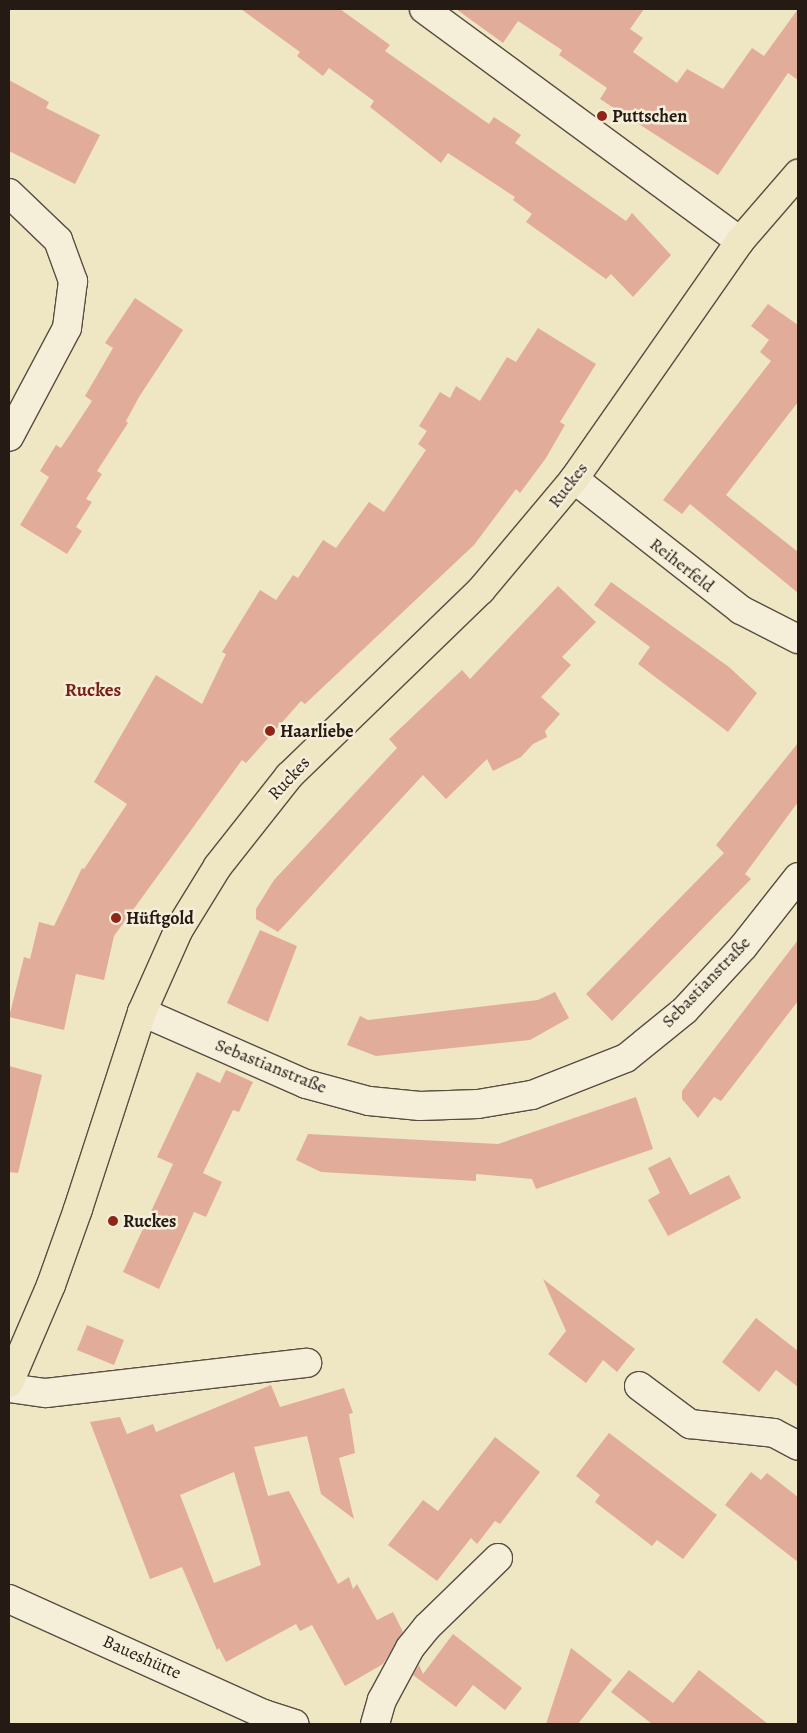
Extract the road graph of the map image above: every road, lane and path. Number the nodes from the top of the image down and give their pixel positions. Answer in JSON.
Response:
{"nodes":[{"id":1,"x":424,"y":9,"type":"edge"},
{"id":2,"x":798,"y":174,"type":"edge"},
{"id":3,"x":9,"y":193,"type":"edge"},
{"id":4,"x":740,"y":242,"type":"junction"},
{"id":5,"x":9,"y":437,"type":"edge"},
{"id":6,"x":574,"y":479,"type":"junction"},
{"id":7,"x":798,"y":639,"type":"edge"},
{"id":8,"x":798,"y":877,"type":"edge"},
{"id":9,"x":142,"y":1012,"type":"junction"},
{"id":10,"x":307,"y":1363,"type":"dead end"},
{"id":11,"x":9,"y":1383,"type":"edge"},
{"id":12,"x":639,"y":1386,"type":"dead end"},
{"id":13,"x":9,"y":1388,"type":"edge"},
{"id":14,"x":798,"y":1446,"type":"edge"},
{"id":15,"x":498,"y":1558,"type":"dead end"},
{"id":16,"x":9,"y":1599,"type":"edge"},
{"id":17,"x":266,"y":1719,"type":"edge"},
{"id":18,"x":294,"y":1724,"type":"edge"},
{"id":19,"x":375,"y":1724,"type":"edge"}],
"edges":[{"from":1,"to":4,"type":"street"},
{"from":2,"to":4,"type":"main road","name":"Ruckes"},
{"from":3,"to":5,"type":"street"},
{"from":4,"to":6,"type":"main road","name":"Ruckes"},
{"from":6,"to":7,"type":"street","name":"Reiherfeld"},
{"from":6,"to":9,"type":"main road","name":"Ruckes"},
{"from":8,"to":9,"type":"street","name":"Sebastianstraße"},
{"from":9,"to":11,"type":"main road","name":"Ruckes"},
{"from":10,"to":13,"type":"street"},
{"from":12,"to":14,"type":"street"},
{"from":15,"to":19,"type":"street"},
{"from":16,"to":17,"type":"street","name":"Baueshütte"},
{"from":17,"to":18,"type":"street","name":"Baueshütte"}]}
